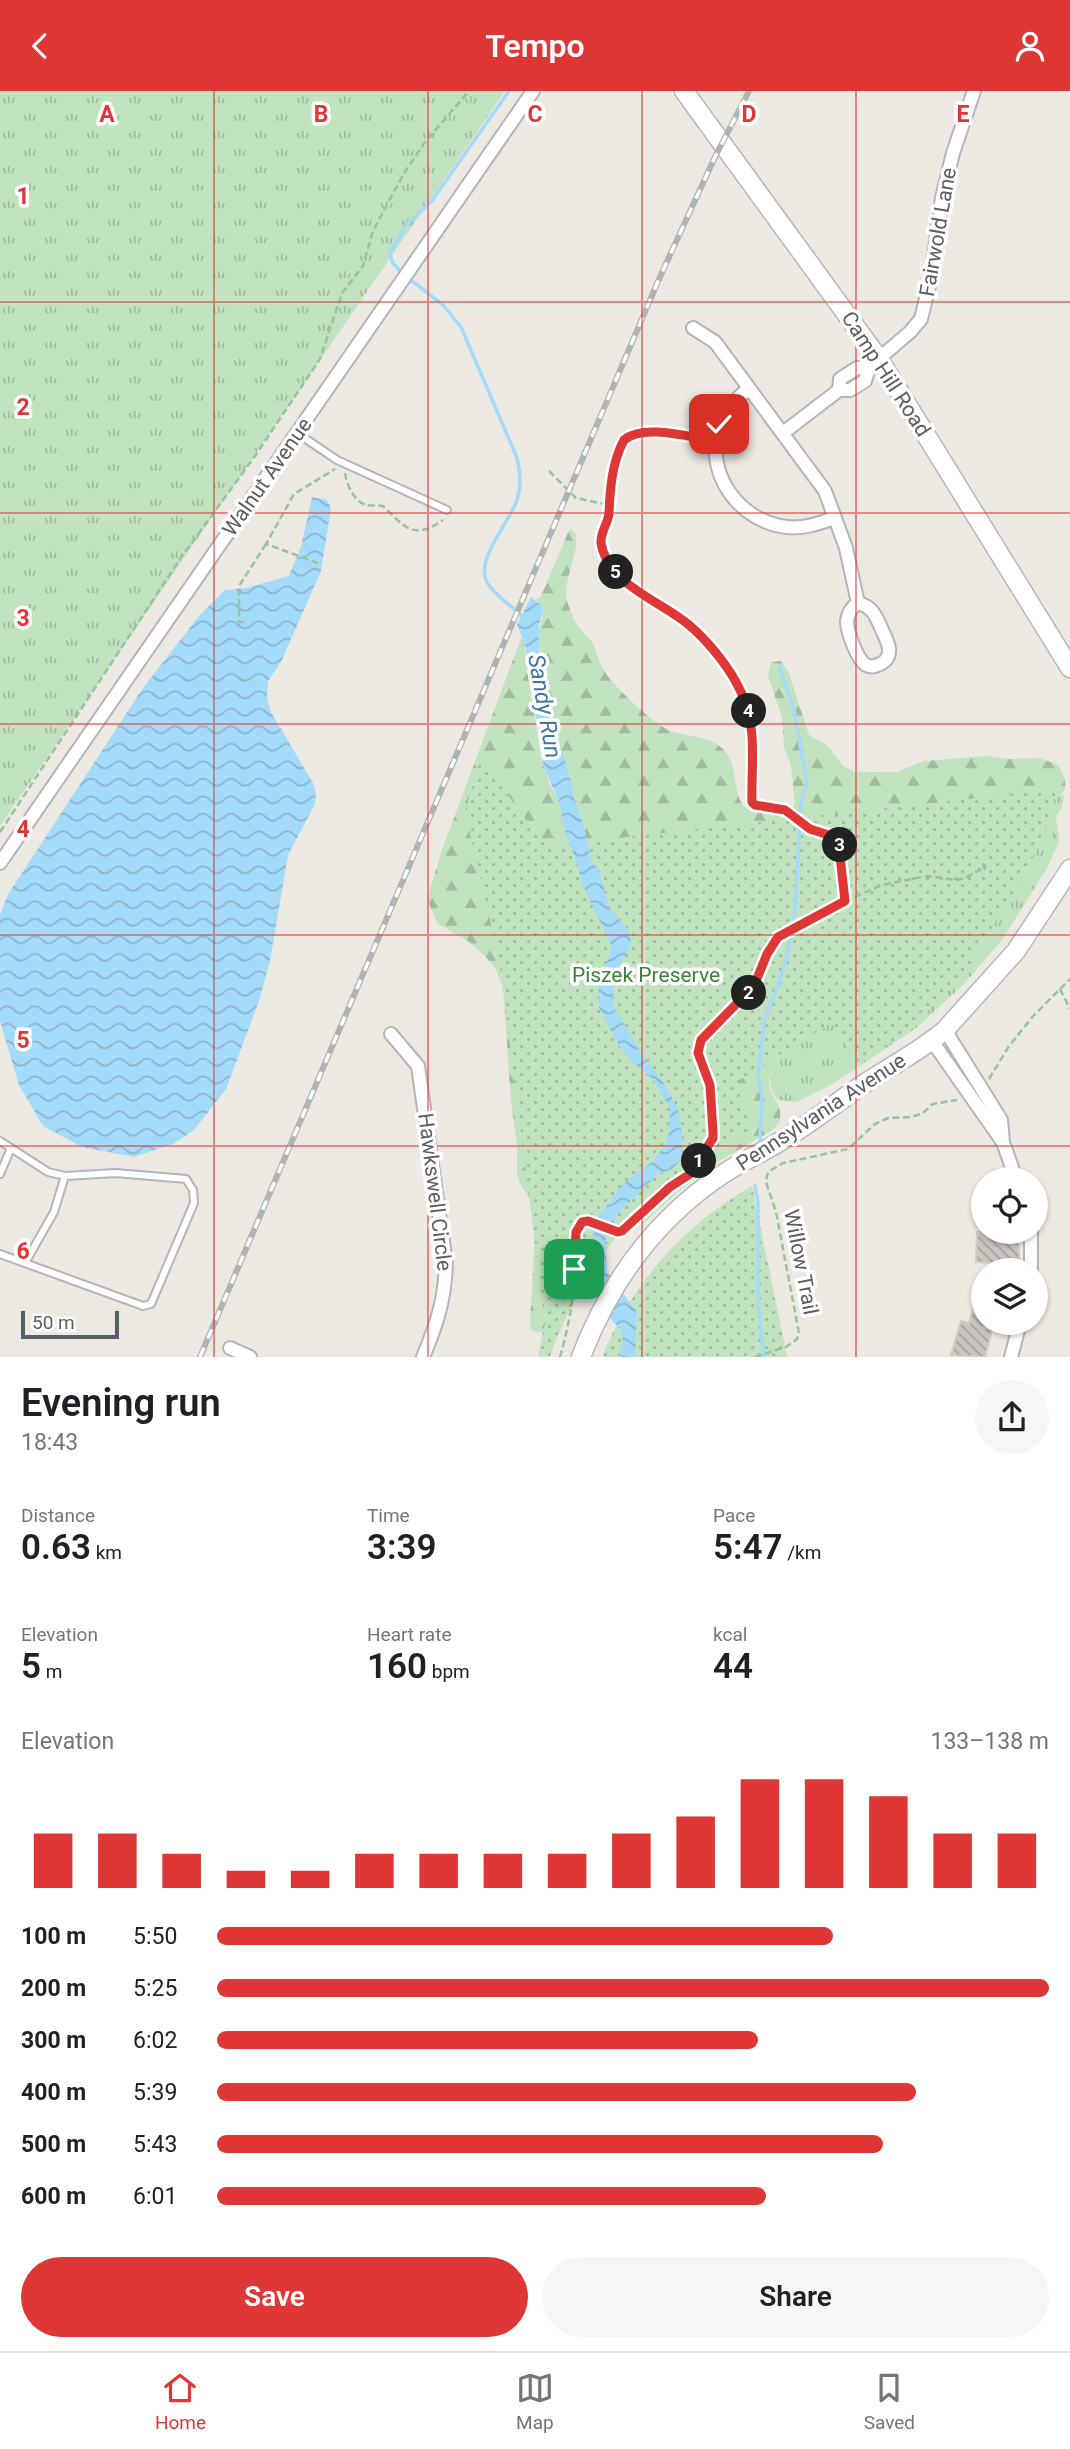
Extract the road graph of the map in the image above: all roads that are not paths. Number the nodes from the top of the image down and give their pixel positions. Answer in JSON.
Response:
{"nodes":[{"id":1,"x":533,"y":91,"type":"edge"},
{"id":2,"x":684,"y":91,"type":"edge"},
{"id":3,"x":974,"y":91,"type":"edge"},
{"id":4,"x":693,"y":328,"type":"dead end"},
{"id":5,"x":874,"y":363,"type":"junction"},
{"id":6,"x":749,"y":388,"type":"junction"},
{"id":7,"x":297,"y":433,"type":"junction"},
{"id":8,"x":782,"y":433,"type":"junction"},
{"id":9,"x":447,"y":510,"type":"road end"},
{"id":10,"x":835,"y":518,"type":"junction"},
{"id":11,"x":858,"y":603,"type":"junction"},
{"id":12,"x":1069,"y":665,"type":"edge"},
{"id":13,"x":0,"y":863,"type":"edge"},
{"id":14,"x":1070,"y":869,"type":"edge"},
{"id":15,"x":391,"y":1034,"type":"dead end"},
{"id":16,"x":938,"y":1036,"type":"junction"},
{"id":17,"x":0,"y":1141,"type":"edge"},
{"id":18,"x":1003,"y":1142,"type":"junction"},
{"id":19,"x":11,"y":1149,"type":"junction"},
{"id":20,"x":1012,"y":1167,"type":"edge"},
{"id":21,"x":0,"y":1174,"type":"edge"},
{"id":22,"x":65,"y":1176,"type":"junction"},
{"id":23,"x":0,"y":1254,"type":"edge"},
{"id":24,"x":25,"y":1263,"type":"junction"},
{"id":25,"x":1017,"y":1335,"type":"edge"},
{"id":26,"x":423,"y":1357,"type":"edge"},
{"id":27,"x":581,"y":1357,"type":"edge"},
{"id":28,"x":1012,"y":1357,"type":"edge"}],
"edges":[{"from":1,"to":7,"type":"street","name":"Walnut Avenue"},
{"from":2,"to":5,"type":"main road","name":"Camp Hill Road"},
{"from":3,"to":5,"type":"street","name":"Fairwold Lane"},
{"from":4,"to":6,"type":"street"},
{"from":5,"to":8,"type":"street","name":"Fairwold Lane"},
{"from":5,"to":12,"type":"main road","name":"Camp Hill Road"},
{"from":6,"to":8,"type":"street"},
{"from":6,"to":10,"type":"street"},
{"from":7,"to":9,"type":"lane"},
{"from":7,"to":13,"type":"street","name":"Walnut Avenue"},
{"from":8,"to":10,"type":"street"},
{"from":10,"to":11,"type":"street"},
{"from":11,"to":11,"type":"street"},
{"from":14,"to":16,"type":"main road","name":"Pennsylvania Avenue"},
{"from":15,"to":26,"type":"street","name":"Hawkswell Circle"},
{"from":16,"to":18,"type":"street"},
{"from":16,"to":18,"type":"street"},
{"from":16,"to":27,"type":"main road","name":"Pennsylvania Avenue"},
{"from":17,"to":19,"type":"lane"},
{"from":18,"to":20,"type":"street"},
{"from":19,"to":21,"type":"lane"},
{"from":19,"to":22,"type":"lane"},
{"from":22,"to":24,"type":"lane"},
{"from":22,"to":24,"type":"lane"},
{"from":23,"to":24,"type":"lane"},
{"from":25,"to":28,"type":"street"}]}
